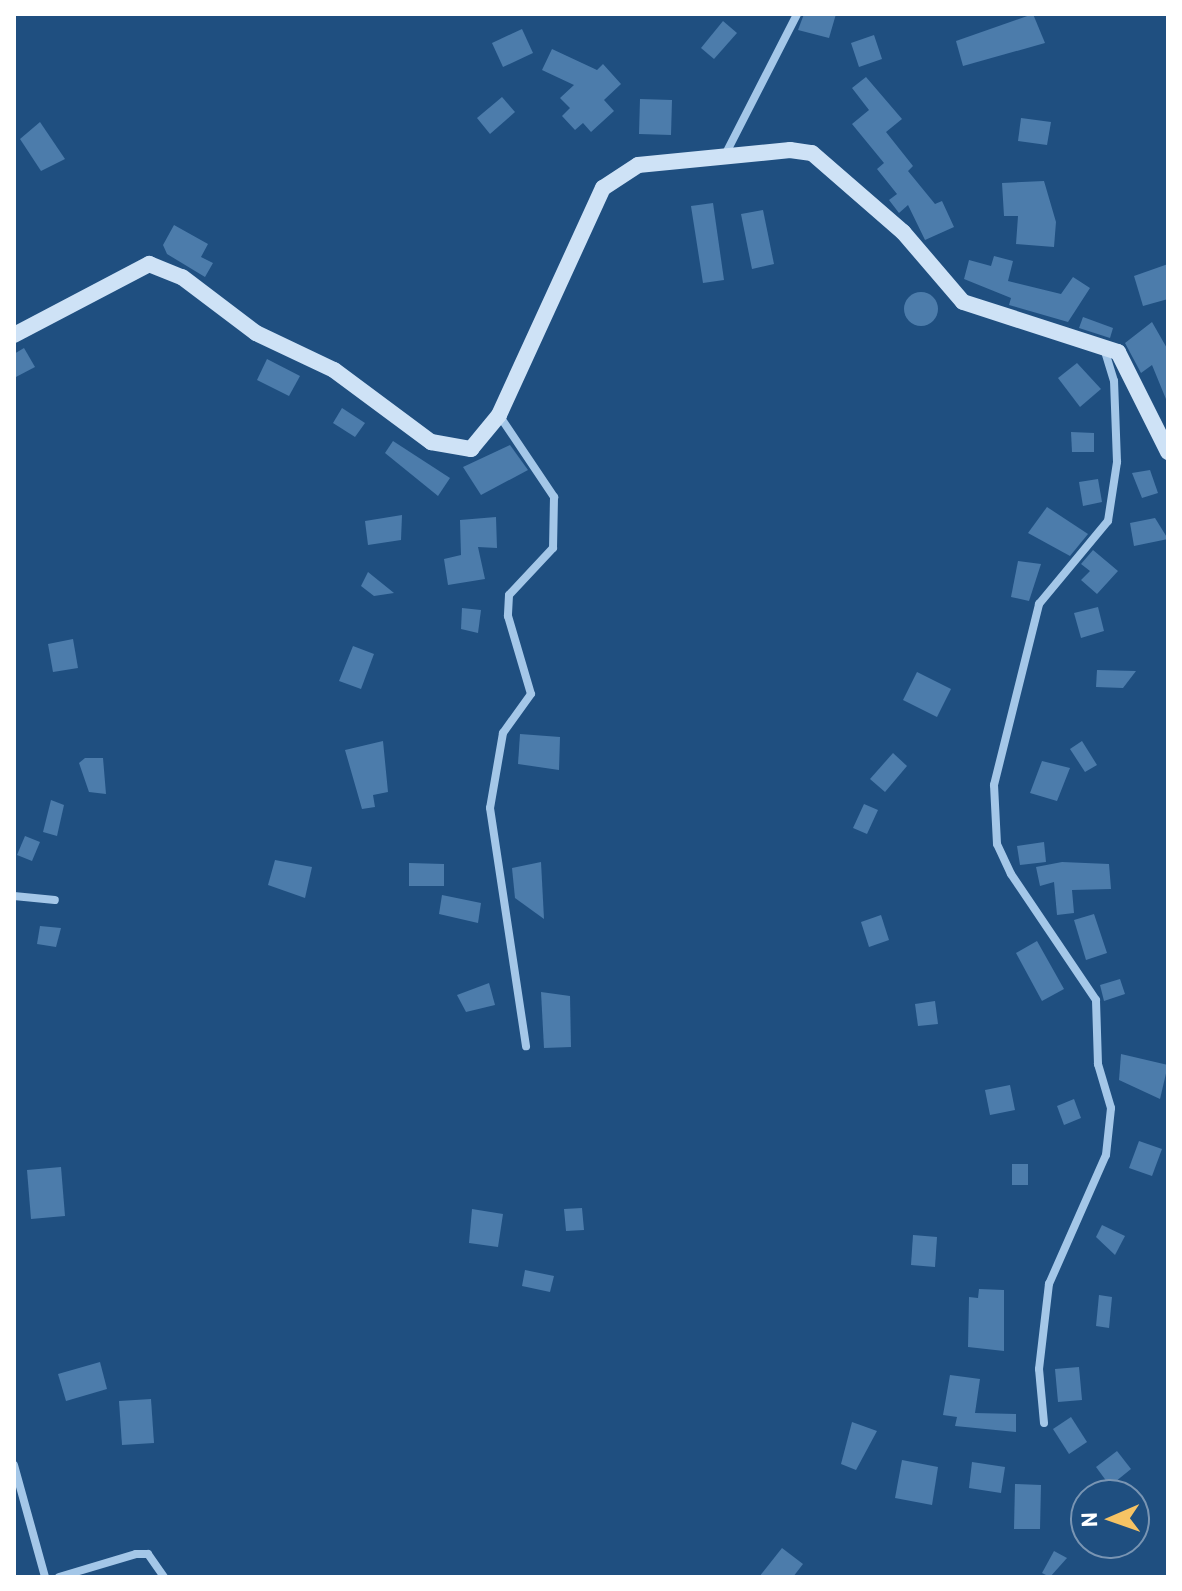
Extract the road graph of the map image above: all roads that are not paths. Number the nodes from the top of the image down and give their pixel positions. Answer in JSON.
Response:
{"nodes":[{"id":1,"x":797,"y":14,"type":"edge"},
{"id":2,"x":722,"y":162,"type":"junction"},
{"id":3,"x":14,"y":335,"type":"edge"},
{"id":4,"x":1102,"y":345,"type":"junction"},
{"id":5,"x":499,"y":415,"type":"junction"},
{"id":6,"x":1168,"y":452,"type":"edge"},
{"id":7,"x":14,"y":896,"type":"edge"},
{"id":8,"x":55,"y":900,"type":"dead end"},
{"id":9,"x":526,"y":1046,"type":"dead end"},
{"id":10,"x":1044,"y":1423,"type":"dead end"},
{"id":11,"x":14,"y":1465,"type":"edge"},
{"id":12,"x":45,"y":1577,"type":"edge"},
{"id":13,"x":59,"y":1577,"type":"edge"},
{"id":14,"x":164,"y":1577,"type":"edge"}],
"edges":[{"from":1,"to":2,"type":"street"},
{"from":2,"to":4,"type":"street"},
{"from":2,"to":5,"type":"street"},
{"from":3,"to":5,"type":"street"},
{"from":4,"to":6,"type":"street"},
{"from":4,"to":10,"type":"street"},
{"from":5,"to":9,"type":"street"},
{"from":7,"to":8,"type":"street"},
{"from":11,"to":12,"type":"street"},
{"from":13,"to":14,"type":"street"}]}
